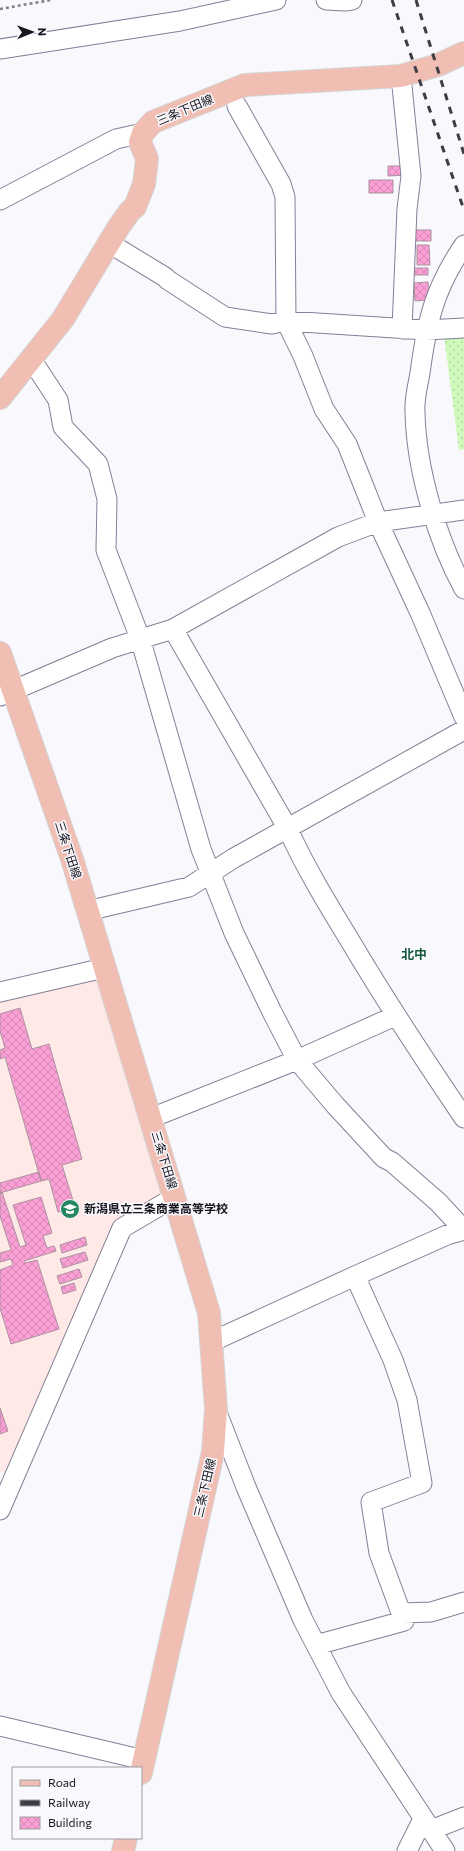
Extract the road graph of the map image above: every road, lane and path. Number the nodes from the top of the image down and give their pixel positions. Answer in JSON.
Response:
{"nodes":[{"id":1,"x":51,"y":0,"type":"edge"},
{"id":2,"x":276,"y":0,"type":"edge"},
{"id":3,"x":326,"y":0,"type":"edge"},
{"id":4,"x":352,"y":0,"type":"edge"},
{"id":5,"x":0,"y":9,"type":"edge"},
{"id":6,"x":0,"y":49,"type":"edge"},
{"id":7,"x":464,"y":52,"type":"edge"},
{"id":8,"x":401,"y":76,"type":"junction"},
{"id":9,"x":237,"y":106,"type":"dead end"},
{"id":10,"x":143,"y":133,"type":"junction"},
{"id":11,"x":0,"y":200,"type":"edge"},
{"id":12,"x":109,"y":243,"type":"junction"},
{"id":13,"x":464,"y":245,"type":"edge"},
{"id":14,"x":286,"y":321,"type":"junction"},
{"id":15,"x":464,"y":328,"type":"edge"},
{"id":16,"x":402,"y":329,"type":"junction"},
{"id":17,"x":426,"y":330,"type":"junction"},
{"id":18,"x":31,"y":359,"type":"junction"},
{"id":19,"x":0,"y":398,"type":"edge"},
{"id":20,"x":464,"y":510,"type":"edge"},
{"id":21,"x":434,"y":515,"type":"junction"},
{"id":22,"x":378,"y":522,"type":"junction"},
{"id":23,"x":464,"y":589,"type":"edge"},
{"id":24,"x":173,"y":629,"type":"junction"},
{"id":25,"x":140,"y":638,"type":"junction"},
{"id":26,"x":0,"y":653,"type":"edge"},
{"id":27,"x":7,"y":693,"type":"edge"},
{"id":28,"x":464,"y":717,"type":"edge"},
{"id":29,"x":464,"y":730,"type":"edge"},
{"id":30,"x":288,"y":829,"type":"junction"},
{"id":31,"x":211,"y":875,"type":"junction"},
{"id":32,"x":87,"y":911,"type":"junction"},
{"id":33,"x":104,"y":968,"type":"junction"},
{"id":34,"x":0,"y":992,"type":"edge"},
{"id":35,"x":395,"y":1016,"type":"junction"},
{"id":36,"x":297,"y":1060,"type":"junction"},
{"id":37,"x":151,"y":1118,"type":"junction"},
{"id":38,"x":464,"y":1118,"type":"edge"},
{"id":39,"x":175,"y":1197,"type":"junction"},
{"id":40,"x":464,"y":1230,"type":"edge"},
{"id":41,"x":355,"y":1276,"type":"junction"},
{"id":42,"x":211,"y":1342,"type":"junction"},
{"id":43,"x":216,"y":1409,"type":"junction"},
{"id":44,"x":0,"y":1510,"type":"edge"},
{"id":45,"x":464,"y":1602,"type":"edge"},
{"id":46,"x":402,"y":1613,"type":"junction"},
{"id":47,"x":316,"y":1644,"type":"junction"},
{"id":48,"x":0,"y":1726,"type":"edge"},
{"id":49,"x":143,"y":1767,"type":"edge"},
{"id":50,"x":464,"y":1817,"type":"edge"},
{"id":51,"x":427,"y":1824,"type":"junction"},
{"id":52,"x":126,"y":1839,"type":"edge"},
{"id":53,"x":123,"y":1851,"type":"edge"},
{"id":54,"x":407,"y":1851,"type":"edge"},
{"id":55,"x":445,"y":1851,"type":"edge"}],
"edges":[{"from":1,"to":5,"type":"path"},
{"from":2,"to":6,"type":"street"},
{"from":3,"to":4,"type":"street"},
{"from":7,"to":8,"type":"main road","name":"三条下田線"},
{"from":8,"to":10,"type":"main road","name":"三条下田線"},
{"from":8,"to":16,"type":"street"},
{"from":9,"to":14,"type":"street"},
{"from":10,"to":11,"type":"street"},
{"from":10,"to":12,"type":"main road","name":"三条下田線"},
{"from":12,"to":14,"type":"street"},
{"from":12,"to":18,"type":"main road","name":"三条下田線"},
{"from":13,"to":17,"type":"street"},
{"from":14,"to":16,"type":"street"},
{"from":14,"to":22,"type":"street"},
{"from":15,"to":17,"type":"street"},
{"from":16,"to":17,"type":"street"},
{"from":17,"to":21,"type":"street"},
{"from":18,"to":19,"type":"main road","name":"三条下田線"},
{"from":18,"to":25,"type":"street"},
{"from":20,"to":21,"type":"street"},
{"from":21,"to":22,"type":"street"},
{"from":21,"to":23,"type":"street"},
{"from":22,"to":24,"type":"street"},
{"from":22,"to":28,"type":"street"},
{"from":24,"to":25,"type":"street"},
{"from":24,"to":30,"type":"street"},
{"from":25,"to":27,"type":"street"},
{"from":25,"to":31,"type":"street"},
{"from":26,"to":27,"type":"main road","name":"三条下田線"},
{"from":27,"to":32,"type":"main road","name":"三条下田線"},
{"from":29,"to":30,"type":"street"},
{"from":30,"to":31,"type":"street"},
{"from":30,"to":35,"type":"street"},
{"from":31,"to":32,"type":"street"},
{"from":31,"to":36,"type":"street"},
{"from":32,"to":33,"type":"main road","name":"三条下田線"},
{"from":33,"to":34,"type":"street"},
{"from":33,"to":37,"type":"main road","name":"三条下田線"},
{"from":35,"to":36,"type":"street"},
{"from":35,"to":38,"type":"street"},
{"from":36,"to":37,"type":"street"},
{"from":36,"to":40,"type":"street"},
{"from":37,"to":39,"type":"main road","name":"三条下田線"},
{"from":39,"to":42,"type":"main road","name":"三条下田線"},
{"from":39,"to":44,"type":"street"},
{"from":40,"to":41,"type":"street"},
{"from":41,"to":42,"type":"street"},
{"from":41,"to":46,"type":"street"},
{"from":42,"to":43,"type":"main road","name":"三条下田線"},
{"from":43,"to":47,"type":"street"},
{"from":43,"to":49,"type":"main road","name":"三条下田線"},
{"from":45,"to":46,"type":"street"},
{"from":46,"to":47,"type":"street"},
{"from":47,"to":51,"type":"street"},
{"from":48,"to":49,"type":"street"},
{"from":50,"to":51,"type":"street"},
{"from":51,"to":54,"type":"street"},
{"from":51,"to":55,"type":"street"},
{"from":52,"to":53,"type":"main road"}]}
